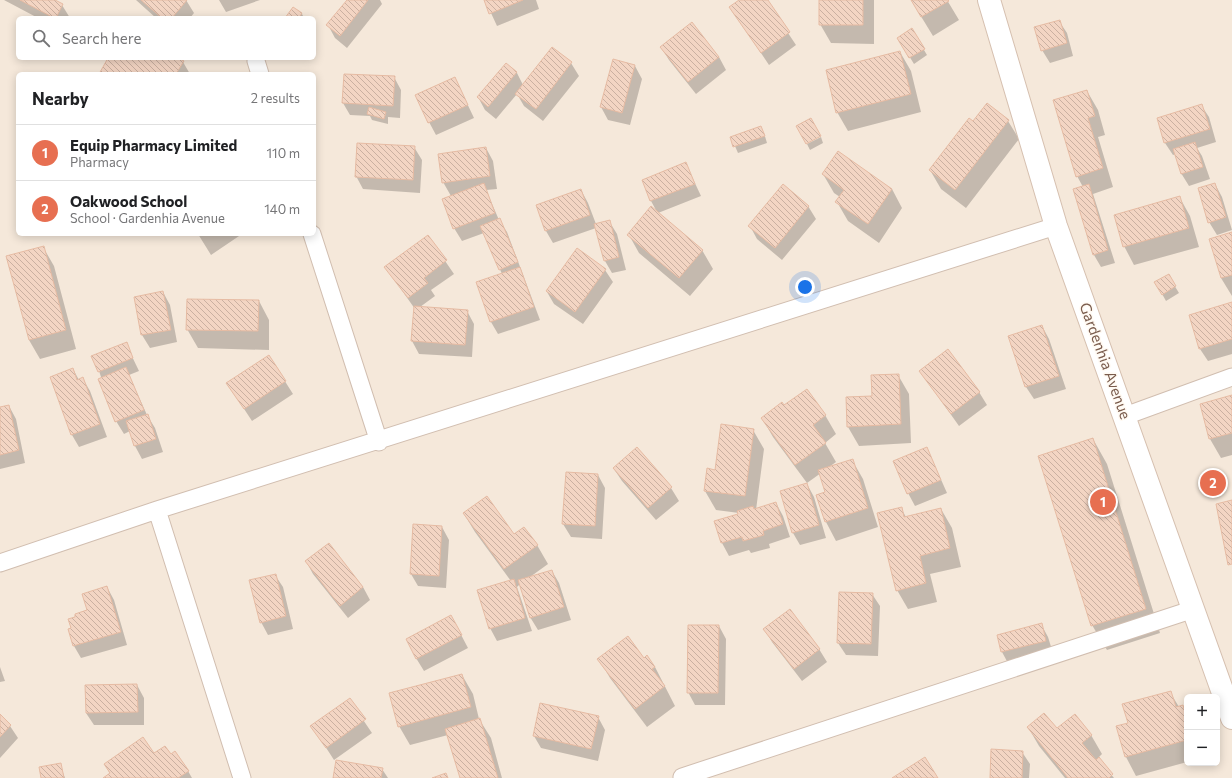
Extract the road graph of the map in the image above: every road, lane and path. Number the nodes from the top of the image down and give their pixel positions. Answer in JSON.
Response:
{"nodes":[{"id":1,"x":989,"y":0,"type":"edge"},
{"id":2,"x":1056,"y":226,"type":"junction"},
{"id":3,"x":313,"y":236,"type":"edge"},
{"id":4,"x":1232,"y":377,"type":"edge"},
{"id":5,"x":1125,"y":416,"type":"junction"},
{"id":6,"x":379,"y":442,"type":"junction"},
{"id":7,"x":157,"y":510,"type":"junction"},
{"id":8,"x":0,"y":562,"type":"edge"},
{"id":9,"x":1194,"y":609,"type":"junction"},
{"id":10,"x":1232,"y":718,"type":"edge"},
{"id":11,"x":682,"y":776,"type":"dead end"},
{"id":12,"x":242,"y":778,"type":"edge"}],
"edges":[{"from":1,"to":2,"type":"main road","name":"Gardenhia Avenue"},
{"from":2,"to":5,"type":"main road","name":"Gardenhia Avenue"},
{"from":2,"to":6,"type":"street"},
{"from":3,"to":6,"type":"street"},
{"from":4,"to":5,"type":"street"},
{"from":5,"to":9,"type":"main road","name":"Gardenhia Avenue"},
{"from":6,"to":7,"type":"street"},
{"from":7,"to":8,"type":"street"},
{"from":7,"to":12,"type":"street"},
{"from":9,"to":10,"type":"main road","name":"Gardenhia Avenue"},
{"from":9,"to":11,"type":"street"}]}
